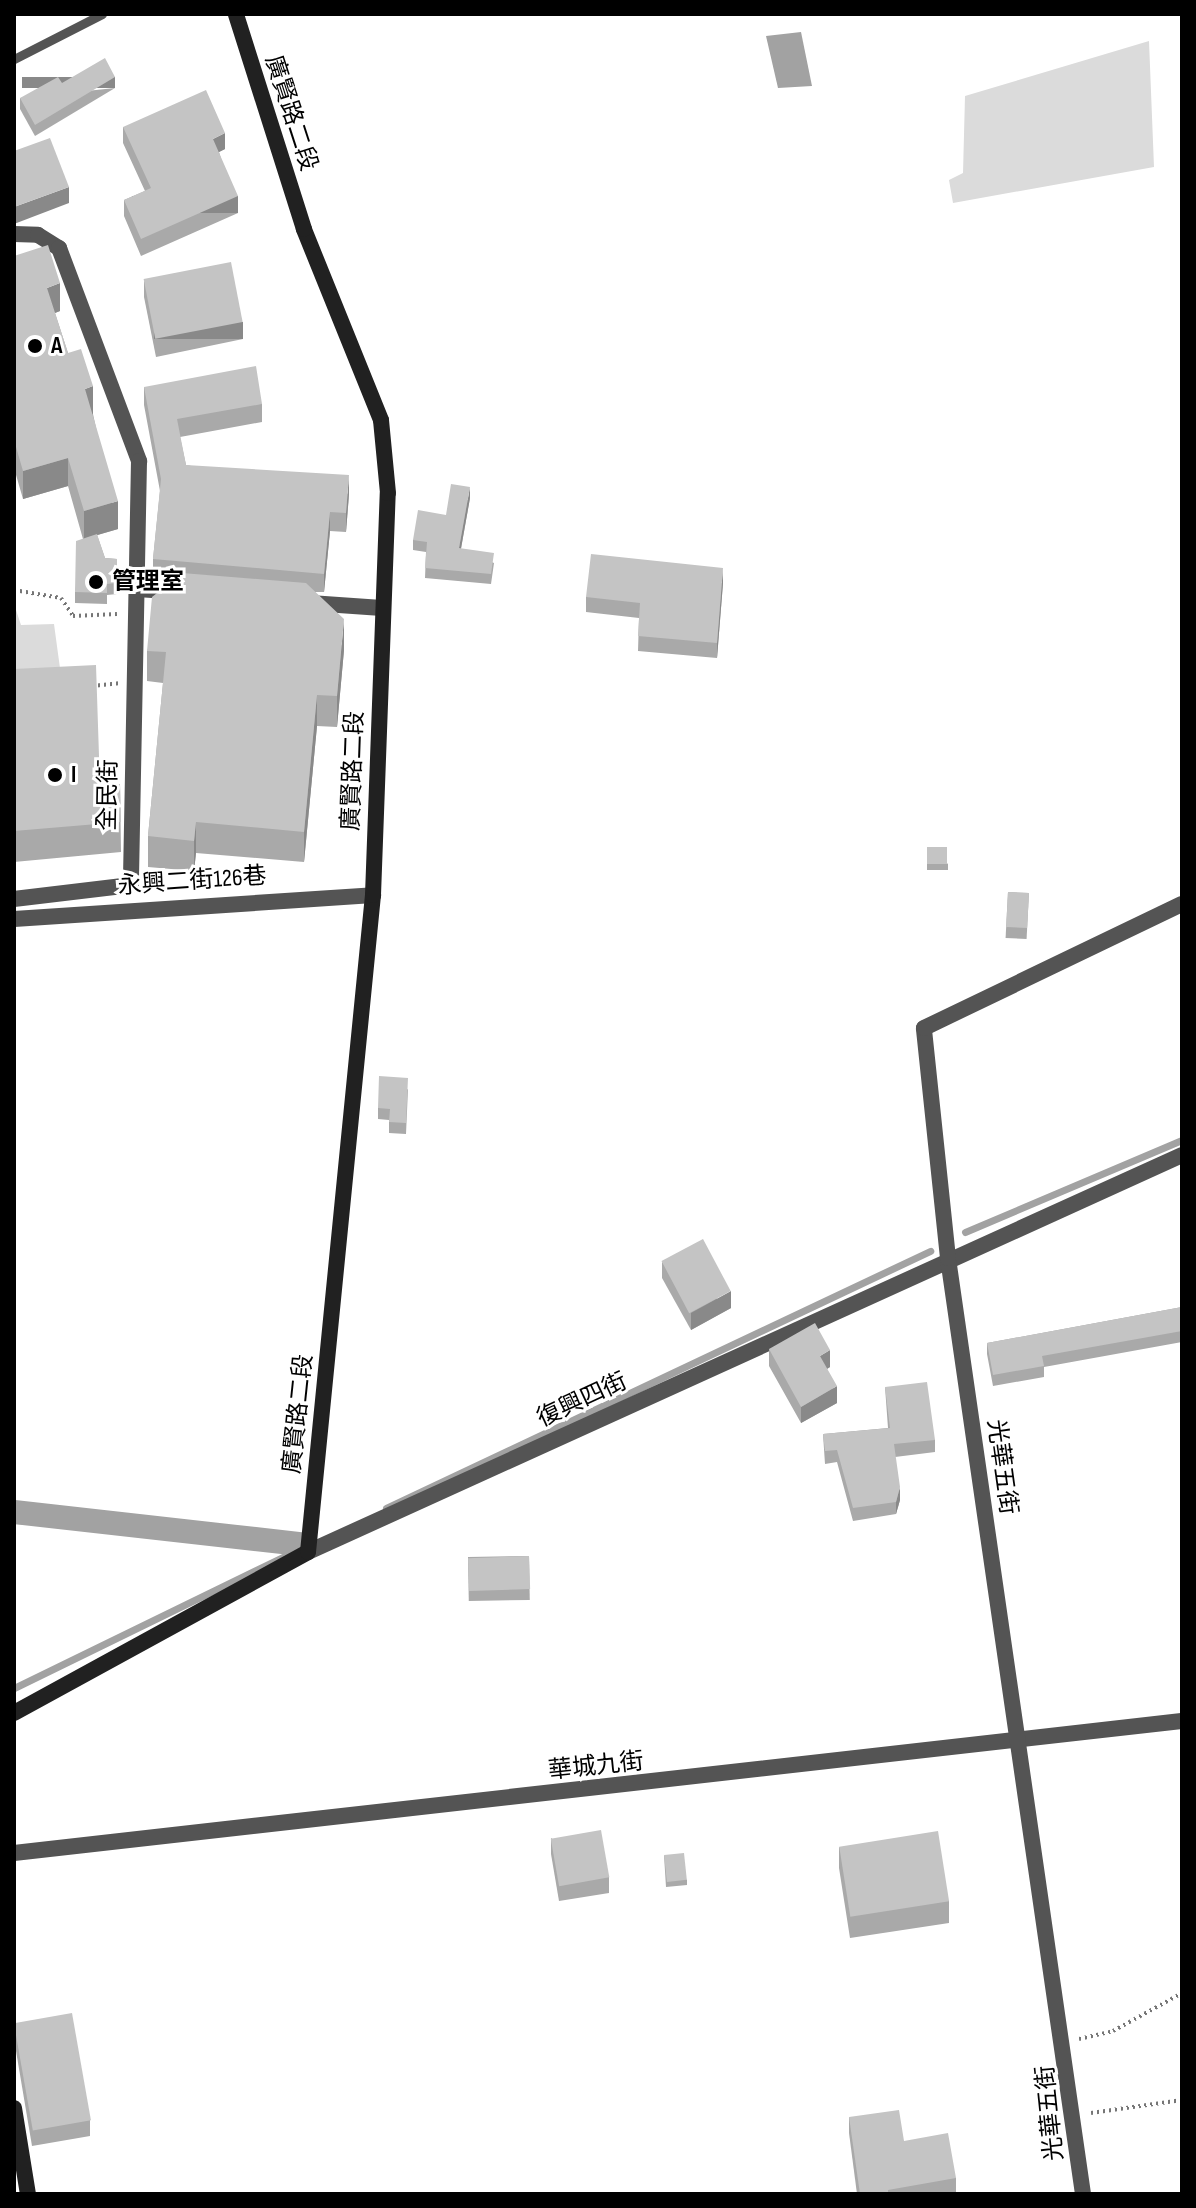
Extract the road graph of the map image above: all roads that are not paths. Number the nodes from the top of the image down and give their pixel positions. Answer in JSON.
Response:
{"nodes":[{"id":1,"x":102,"y":14,"type":"edge"},
{"id":2,"x":236,"y":14,"type":"edge"},
{"id":3,"x":14,"y":59,"type":"edge"},
{"id":4,"x":14,"y":234,"type":"edge"},
{"id":5,"x":137,"y":589,"type":"junction"},
{"id":6,"x":198,"y":594,"type":"edge"},
{"id":7,"x":290,"y":601,"type":"edge"},
{"id":8,"x":382,"y":608,"type":"junction"},
{"id":9,"x":373,"y":895,"type":"junction"},
{"id":10,"x":14,"y":899,"type":"edge"},
{"id":11,"x":1182,"y":904,"type":"edge"},
{"id":12,"x":14,"y":919,"type":"edge"},
{"id":13,"x":1182,"y":1155,"type":"edge"},
{"id":14,"x":948,"y":1258,"type":"junction"},
{"id":15,"x":308,"y":1552,"type":"junction"},
{"id":16,"x":14,"y":1713,"type":"edge"},
{"id":17,"x":1182,"y":1721,"type":"edge"},
{"id":18,"x":1018,"y":1744,"type":"junction"},
{"id":19,"x":14,"y":1853,"type":"edge"},
{"id":20,"x":14,"y":2108,"type":"edge"},
{"id":21,"x":28,"y":2194,"type":"edge"},
{"id":22,"x":1083,"y":2194,"type":"edge"}],
"edges":[{"from":1,"to":3,"type":"lane"},
{"from":2,"to":8,"type":"street","name":"廣賢路二段"},
{"from":4,"to":5,"type":"street","name":"全民街"},
{"from":5,"to":6,"type":"street"},
{"from":5,"to":10,"type":"street","name":"全民街"},
{"from":7,"to":8,"type":"street"},
{"from":8,"to":9,"type":"street","name":"廣賢路二段"},
{"from":9,"to":12,"type":"street","name":"永興二街126巷"},
{"from":9,"to":15,"type":"street","name":"廣賢路二段"},
{"from":11,"to":14,"type":"street","name":"光華五街"},
{"from":13,"to":14,"type":"street","name":"復興四街"},
{"from":14,"to":15,"type":"street","name":"復興四街"},
{"from":14,"to":18,"type":"street","name":"光華五街"},
{"from":15,"to":16,"type":"street","name":"復興四街"},
{"from":17,"to":18,"type":"street","name":"華城九街"},
{"from":18,"to":19,"type":"street","name":"華城九街"},
{"from":18,"to":22,"type":"street","name":"光華五街"},
{"from":20,"to":21,"type":"street"}]}
